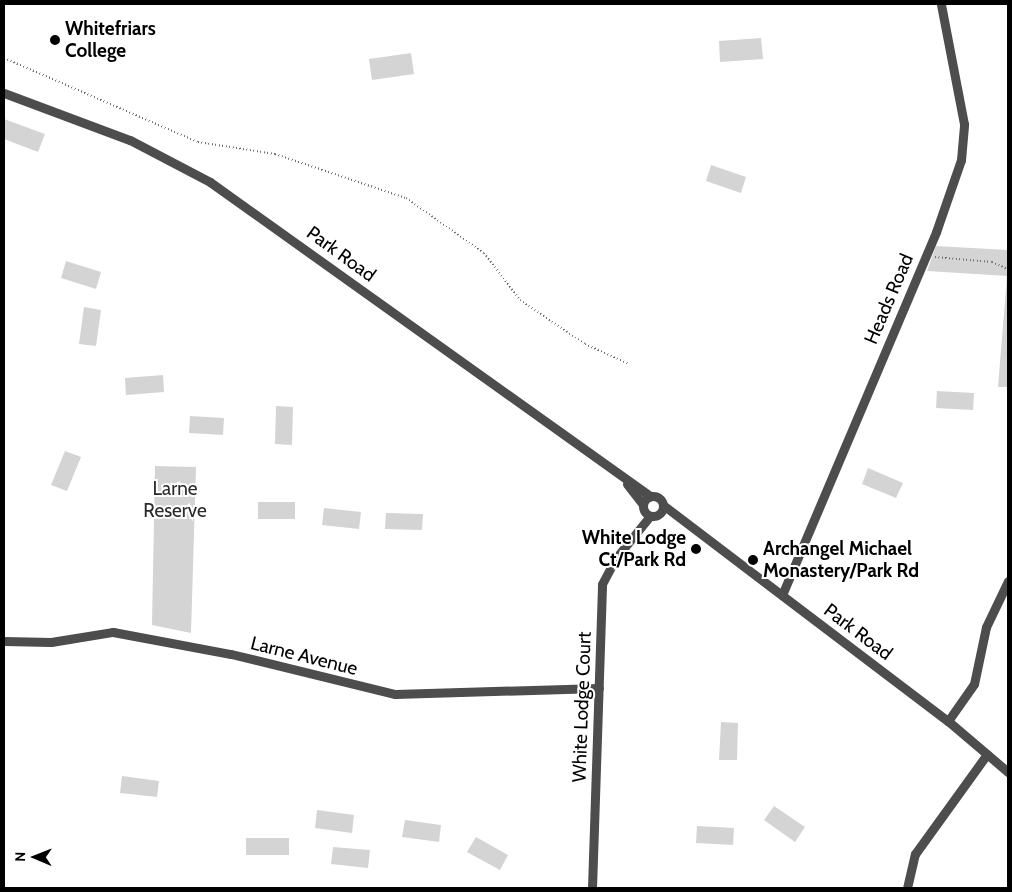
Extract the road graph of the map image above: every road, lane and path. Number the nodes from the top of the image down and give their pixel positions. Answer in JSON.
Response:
{"nodes":[{"id":1,"x":942,"y":4,"type":"edge"},
{"id":2,"x":4,"y":58,"type":"edge"},
{"id":3,"x":4,"y":93,"type":"edge"},
{"id":4,"x":15,"y":98,"type":"junction"},
{"id":5,"x":4,"y":99,"type":"edge"},
{"id":6,"x":926,"y":256,"type":"junction"},
{"id":7,"x":1008,"y":269,"type":"edge"},
{"id":8,"x":629,"y":364,"type":"dead end"},
{"id":9,"x":624,"y":480,"type":"junction"},
{"id":10,"x":650,"y":496,"type":"junction"},
{"id":11,"x":663,"y":505,"type":"junction"},
{"id":12,"x":643,"y":506,"type":"junction"},
{"id":13,"x":654,"y":516,"type":"junction"},
{"id":14,"x":684,"y":524,"type":"junction"},
{"id":15,"x":632,"y":535,"type":"junction"},
{"id":16,"x":1008,"y":581,"type":"edge"},
{"id":17,"x":782,"y":595,"type":"junction"},
{"id":18,"x":4,"y":641,"type":"edge"},
{"id":19,"x":599,"y":688,"type":"junction"},
{"id":20,"x":948,"y":721,"type":"junction"},
{"id":21,"x":987,"y":754,"type":"junction"},
{"id":22,"x":1008,"y":772,"type":"edge"},
{"id":23,"x":592,"y":888,"type":"edge"},
{"id":24,"x":907,"y":888,"type":"edge"}],
"edges":[{"from":1,"to":6,"type":"street","name":"Heads Road"},
{"from":2,"to":8,"type":"path"},
{"from":3,"to":4,"type":"street","name":"Park Road"},
{"from":4,"to":5,"type":"street","name":"Park Road"},
{"from":4,"to":9,"type":"street","name":"Park Road"},
{"from":6,"to":7,"type":"path"},
{"from":6,"to":17,"type":"street","name":"Heads Road"},
{"from":9,"to":10,"type":"street","name":"Park Road"},
{"from":9,"to":12,"type":"street","name":"Park Road"},
{"from":10,"to":11,"type":"street","name":"Park Road"},
{"from":10,"to":12,"type":"street"},
{"from":11,"to":13,"type":"street","name":"White Lodge Court"},
{"from":11,"to":14,"type":"street","name":"Park Road"},
{"from":12,"to":13,"type":"street","name":"Park Road"},
{"from":12,"to":15,"type":"street","name":"White Lodge Court"},
{"from":13,"to":14,"type":"street","name":"Park Road"},
{"from":13,"to":15,"type":"street","name":"White Lodge Court"},
{"from":14,"to":17,"type":"street","name":"Park Road"},
{"from":15,"to":19,"type":"street","name":"White Lodge Court"},
{"from":16,"to":20,"type":"street"},
{"from":17,"to":20,"type":"street","name":"Park Road"},
{"from":18,"to":19,"type":"street","name":"Larne Avenue"},
{"from":19,"to":23,"type":"street","name":"White Lodge Court"},
{"from":20,"to":21,"type":"street","name":"Park Road"},
{"from":21,"to":22,"type":"street","name":"Park Road"},
{"from":21,"to":24,"type":"street"}]}
